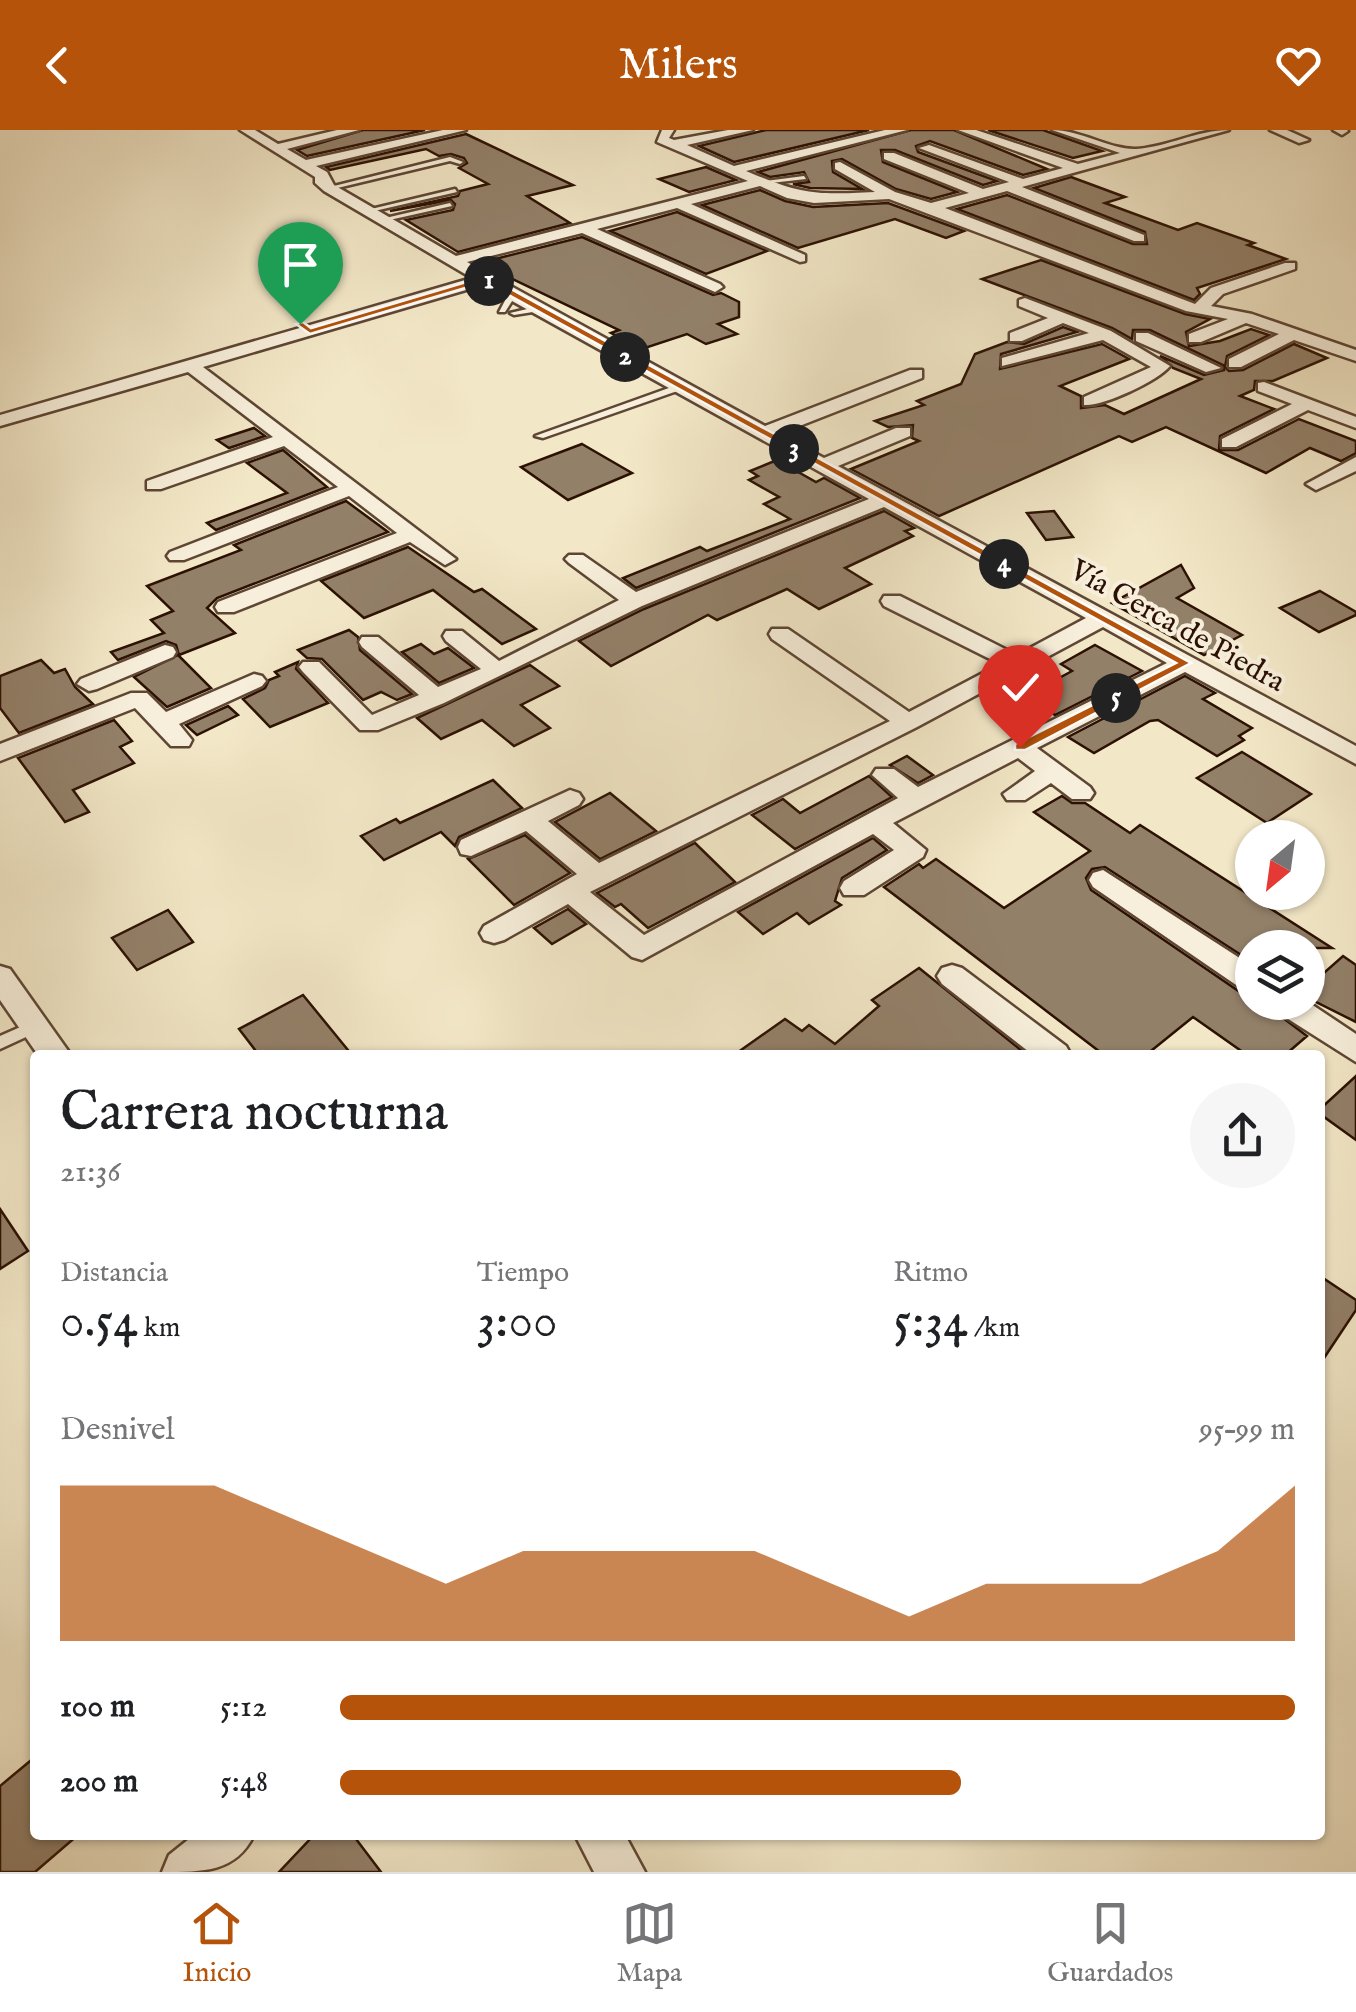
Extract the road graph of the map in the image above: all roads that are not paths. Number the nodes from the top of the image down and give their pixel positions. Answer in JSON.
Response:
{"nodes":[{"id":1,"x":246,"y":130,"type":"edge"},
{"id":2,"x":354,"y":130,"type":"edge"},
{"id":3,"x":460,"y":130,"type":"edge"},
{"id":4,"x":668,"y":130,"type":"edge"},
{"id":5,"x":747,"y":130,"type":"edge"},
{"id":6,"x":901,"y":130,"type":"edge"},
{"id":7,"x":964,"y":130,"type":"edge"},
{"id":8,"x":1058,"y":130,"type":"edge"},
{"id":9,"x":1276,"y":130,"type":"edge"},
{"id":10,"x":1222,"y":134,"type":"edge"},
{"id":11,"x":806,"y":138,"type":"dead end"},
{"id":12,"x":1303,"y":140,"type":"dead end"},
{"id":13,"x":674,"y":144,"type":"junction"},
{"id":14,"x":830,"y":146,"type":"junction"},
{"id":15,"x":276,"y":148,"type":"junction"},
{"id":16,"x":925,"y":148,"type":"dead end"},
{"id":17,"x":1135,"y":154,"type":"junction"},
{"id":18,"x":890,"y":156,"type":"dead end"},
{"id":19,"x":460,"y":162,"type":"dead end"},
{"id":20,"x":303,"y":165,"type":"junction"},
{"id":21,"x":840,"y":166,"type":"dead end"},
{"id":22,"x":1079,"y":169,"type":"junction"},
{"id":23,"x":732,"y":170,"type":"junction"},
{"id":24,"x":804,"y":178,"type":"dead end"},
{"id":25,"x":761,"y":182,"type":"junction"},
{"id":26,"x":1018,"y":186,"type":"junction"},
{"id":27,"x":328,"y":188,"type":"junction"},
{"id":28,"x":455,"y":191,"type":"dead end"},
{"id":29,"x":890,"y":195,"type":"junction"},
{"id":30,"x":986,"y":195,"type":"junction"},
{"id":31,"x":677,"y":203,"type":"junction"},
{"id":32,"x":450,"y":205,"type":"dead end"},
{"id":33,"x":930,"y":207,"type":"junction"},
{"id":34,"x":370,"y":210,"type":"junction"},
{"id":35,"x":385,"y":220,"type":"junction"},
{"id":36,"x":583,"y":228,"type":"junction"},
{"id":37,"x":1138,"y":238,"type":"dead end"},
{"id":38,"x":800,"y":258,"type":"dead end"},
{"id":39,"x":455,"y":261,"type":"junction"},
{"id":40,"x":1290,"y":266,"type":"dead end"},
{"id":41,"x":486,"y":279,"type":"junction"},
{"id":42,"x":715,"y":287,"type":"dead end"},
{"id":43,"x":1025,"y":303,"type":"dead end"},
{"id":44,"x":1196,"y":307,"type":"junction"},
{"id":45,"x":1246,"y":317,"type":"junction"},
{"id":46,"x":1061,"y":318,"type":"junction"},
{"id":47,"x":1294,"y":333,"type":"junction"},
{"id":48,"x":1116,"y":334,"type":"junction"},
{"id":49,"x":1016,"y":337,"type":"dead end"},
{"id":50,"x":1195,"y":338,"type":"dead end"},
{"id":51,"x":1354,"y":354,"type":"edge"},
{"id":52,"x":1008,"y":362,"type":"dead end"},
{"id":53,"x":1234,"y":363,"type":"dead end"},
{"id":54,"x":191,"y":366,"type":"junction"},
{"id":55,"x":1212,"y":368,"type":"dead end"},
{"id":56,"x":916,"y":374,"type":"dead end"},
{"id":57,"x":680,"y":387,"type":"junction"},
{"id":58,"x":1264,"y":387,"type":"dead end"},
{"id":59,"x":1090,"y":402,"type":"dead end"},
{"id":60,"x":1307,"y":404,"type":"junction"},
{"id":61,"x":0,"y":421,"type":"edge"},
{"id":62,"x":1356,"y":422,"type":"edge"},
{"id":63,"x":903,"y":432,"type":"dead end"},
{"id":64,"x":764,"y":433,"type":"junction"},
{"id":65,"x":540,"y":436,"type":"dead end"},
{"id":66,"x":288,"y":438,"type":"junction"},
{"id":67,"x":1229,"y":443,"type":"dead end"},
{"id":68,"x":1356,"y":463,"type":"edge"},
{"id":69,"x":824,"y":465,"type":"junction"},
{"id":70,"x":154,"y":484,"type":"dead end"},
{"id":71,"x":1316,"y":484,"type":"dead end"},
{"id":72,"x":352,"y":488,"type":"junction"},
{"id":73,"x":886,"y":500,"type":"junction"},
{"id":74,"x":412,"y":534,"type":"junction"},
{"id":75,"x":177,"y":556,"type":"dead end"},
{"id":76,"x":445,"y":559,"type":"dead end"},
{"id":77,"x":576,"y":559,"type":"dead end"},
{"id":78,"x":634,"y":601,"type":"junction"},
{"id":79,"x":892,"y":601,"type":"dead end"},
{"id":80,"x":226,"y":606,"type":"dead end"},
{"id":81,"x":1103,"y":618,"type":"junction"},
{"id":82,"x":780,"y":634,"type":"dead end"},
{"id":83,"x":454,"y":636,"type":"dead end"},
{"id":84,"x":370,"y":642,"type":"dead end"},
{"id":85,"x":165,"y":652,"type":"dead end"},
{"id":86,"x":1016,"y":663,"type":"junction"},
{"id":87,"x":1185,"y":663,"type":"junction"},
{"id":88,"x":72,"y":666,"type":"dead end"},
{"id":89,"x":311,"y":667,"type":"dead end"},
{"id":90,"x":497,"y":671,"type":"junction"},
{"id":91,"x":254,"y":681,"type":"dead end"},
{"id":92,"x":89,"y":684,"type":"junction"},
{"id":93,"x":436,"y":698,"type":"junction"},
{"id":94,"x":112,"y":708,"type":"junction"},
{"id":95,"x":908,"y":722,"type":"junction"},
{"id":96,"x":1020,"y":747,"type":"junction"},
{"id":97,"x":0,"y":754,"type":"edge"},
{"id":98,"x":1356,"y":756,"type":"edge"},
{"id":99,"x":1049,"y":773,"type":"junction"},
{"id":100,"x":884,"y":776,"type":"dead end"},
{"id":101,"x":1016,"y":794,"type":"dead end"},
{"id":102,"x":1081,"y":794,"type":"dead end"},
{"id":103,"x":570,"y":799,"type":"dead end"},
{"id":104,"x":916,"y":799,"type":"junction"},
{"id":105,"x":529,"y":819,"type":"junction"},
{"id":106,"x":874,"y":822,"type":"junction"},
{"id":107,"x":471,"y":847,"type":"dead end"},
{"id":108,"x":596,"y":876,"type":"junction"},
{"id":109,"x":1103,"y":880,"type":"dead end"},
{"id":110,"x":854,"y":888,"type":"dead end"},
{"id":111,"x":571,"y":892,"type":"junction"},
{"id":112,"x":494,"y":934,"type":"dead end"},
{"id":113,"x":1235,"y":969,"type":"edge"},
{"id":114,"x":952,"y":976,"type":"dead end"},
{"id":115,"x":0,"y":977,"type":"edge"},
{"id":116,"x":1305,"y":1020,"type":"edge"},
{"id":117,"x":34,"y":1026,"type":"junction"},
{"id":118,"x":0,"y":1044,"type":"edge"},
{"id":119,"x":1338,"y":1049,"type":"edge"},
{"id":120,"x":51,"y":1050,"type":"edge"},
{"id":121,"x":1048,"y":1050,"type":"edge"},
{"id":122,"x":225,"y":1840,"type":"edge"},
{"id":123,"x":601,"y":1840,"type":"edge"},
{"id":124,"x":186,"y":1872,"type":"edge"},
{"id":125,"x":621,"y":1872,"type":"edge"}],
"edges":[{"from":1,"to":15,"type":"street","name":"Vía Cerca de Piedra"},
{"from":2,"to":15,"type":"street"},
{"from":3,"to":20,"type":"street"},
{"from":4,"to":13,"type":"street"},
{"from":5,"to":13,"type":"street"},
{"from":6,"to":14,"type":"street"},
{"from":7,"to":22,"type":"street"},
{"from":8,"to":17,"type":"street"},
{"from":9,"to":12,"type":"street"},
{"from":10,"to":17,"type":"street"},
{"from":11,"to":14,"type":"street"},
{"from":13,"to":23,"type":"street"},
{"from":14,"to":23,"type":"street"},
{"from":15,"to":20,"type":"street","name":"Vía Cerca de Piedra"},
{"from":16,"to":26,"type":"street"},
{"from":17,"to":22,"type":"street"},
{"from":18,"to":30,"type":"street"},
{"from":19,"to":27,"type":"lane"},
{"from":20,"to":27,"type":"street","name":"Vía Cerca de Piedra"},
{"from":21,"to":29,"type":"street"},
{"from":22,"to":26,"type":"street"},
{"from":23,"to":25,"type":"street"},
{"from":24,"to":25,"type":"lane"},
{"from":25,"to":29,"type":"street"},
{"from":25,"to":31,"type":"street"},
{"from":26,"to":30,"type":"street"},
{"from":26,"to":37,"type":"street"},
{"from":27,"to":34,"type":"street","name":"Vía Cerca de Piedra"},
{"from":28,"to":34,"type":"lane"},
{"from":29,"to":33,"type":"street"},
{"from":30,"to":33,"type":"street"},
{"from":31,"to":36,"type":"street"},
{"from":31,"to":38,"type":"street"},
{"from":32,"to":35,"type":"lane"},
{"from":33,"to":44,"type":"street"},
{"from":34,"to":35,"type":"street","name":"Vía Cerca de Piedra"},
{"from":35,"to":39,"type":"street","name":"Vía Cerca de Piedra"},
{"from":36,"to":39,"type":"street"},
{"from":36,"to":42,"type":"street"},
{"from":39,"to":41,"type":"street","name":"Vía Cerca de Piedra"},
{"from":40,"to":44,"type":"street"},
{"from":41,"to":54,"type":"street"},
{"from":41,"to":57,"type":"street","name":"Vía Cerca de Piedra"},
{"from":43,"to":46,"type":"street"},
{"from":44,"to":45,"type":"street"},
{"from":44,"to":48,"type":"street"},
{"from":45,"to":47,"type":"street"},
{"from":45,"to":50,"type":"street"},
{"from":46,"to":48,"type":"street"},
{"from":46,"to":49,"type":"street"},
{"from":47,"to":51,"type":"street"},
{"from":47,"to":53,"type":"street"},
{"from":48,"to":52,"type":"street"},
{"from":48,"to":55,"type":"street"},
{"from":48,"to":59,"type":"street"},
{"from":54,"to":61,"type":"street"},
{"from":54,"to":66,"type":"street"},
{"from":56,"to":64,"type":"street"},
{"from":57,"to":64,"type":"street","name":"Vía Cerca de Piedra"},
{"from":57,"to":65,"type":"lane"},
{"from":58,"to":60,"type":"street"},
{"from":60,"to":62,"type":"street"},
{"from":60,"to":67,"type":"street"},
{"from":63,"to":69,"type":"street"},
{"from":64,"to":69,"type":"street","name":"Vía Cerca de Piedra"},
{"from":66,"to":70,"type":"street"},
{"from":66,"to":72,"type":"street"},
{"from":68,"to":71,"type":"street"},
{"from":69,"to":73,"type":"street","name":"Vía Cerca de Piedra"},
{"from":72,"to":74,"type":"street"},
{"from":72,"to":75,"type":"street"},
{"from":73,"to":78,"type":"street"},
{"from":73,"to":81,"type":"street","name":"Vía Cerca de Piedra"},
{"from":74,"to":76,"type":"street"},
{"from":74,"to":80,"type":"street"},
{"from":77,"to":78,"type":"street"},
{"from":78,"to":90,"type":"street"},
{"from":79,"to":86,"type":"street"},
{"from":81,"to":86,"type":"street"},
{"from":81,"to":87,"type":"street","name":"Vía Cerca de Piedra"},
{"from":82,"to":95,"type":"street"},
{"from":83,"to":90,"type":"street"},
{"from":84,"to":93,"type":"street"},
{"from":85,"to":92,"type":"street"},
{"from":86,"to":95,"type":"street"},
{"from":87,"to":96,"type":"street"},
{"from":87,"to":98,"type":"street","name":"Vía Cerca de Piedra"},
{"from":88,"to":92,"type":"street"},
{"from":89,"to":93,"type":"street"},
{"from":90,"to":93,"type":"street"},
{"from":91,"to":94,"type":"street"},
{"from":92,"to":94,"type":"street"},
{"from":94,"to":97,"type":"street"},
{"from":95,"to":108,"type":"street"},
{"from":96,"to":99,"type":"street"},
{"from":96,"to":104,"type":"street"},
{"from":99,"to":101,"type":"street"},
{"from":99,"to":102,"type":"street"},
{"from":100,"to":104,"type":"street"},
{"from":103,"to":105,"type":"street"},
{"from":104,"to":106,"type":"street"},
{"from":105,"to":107,"type":"street"},
{"from":105,"to":108,"type":"street"},
{"from":106,"to":110,"type":"street"},
{"from":106,"to":111,"type":"street"},
{"from":108,"to":111,"type":"street"},
{"from":109,"to":113,"type":"street"},
{"from":111,"to":112,"type":"street"},
{"from":114,"to":121,"type":"street"},
{"from":115,"to":117,"type":"street"},
{"from":116,"to":119,"type":"street"},
{"from":117,"to":118,"type":"lane"},
{"from":117,"to":120,"type":"street"},
{"from":122,"to":124,"type":"street"},
{"from":123,"to":125,"type":"street"}]}
